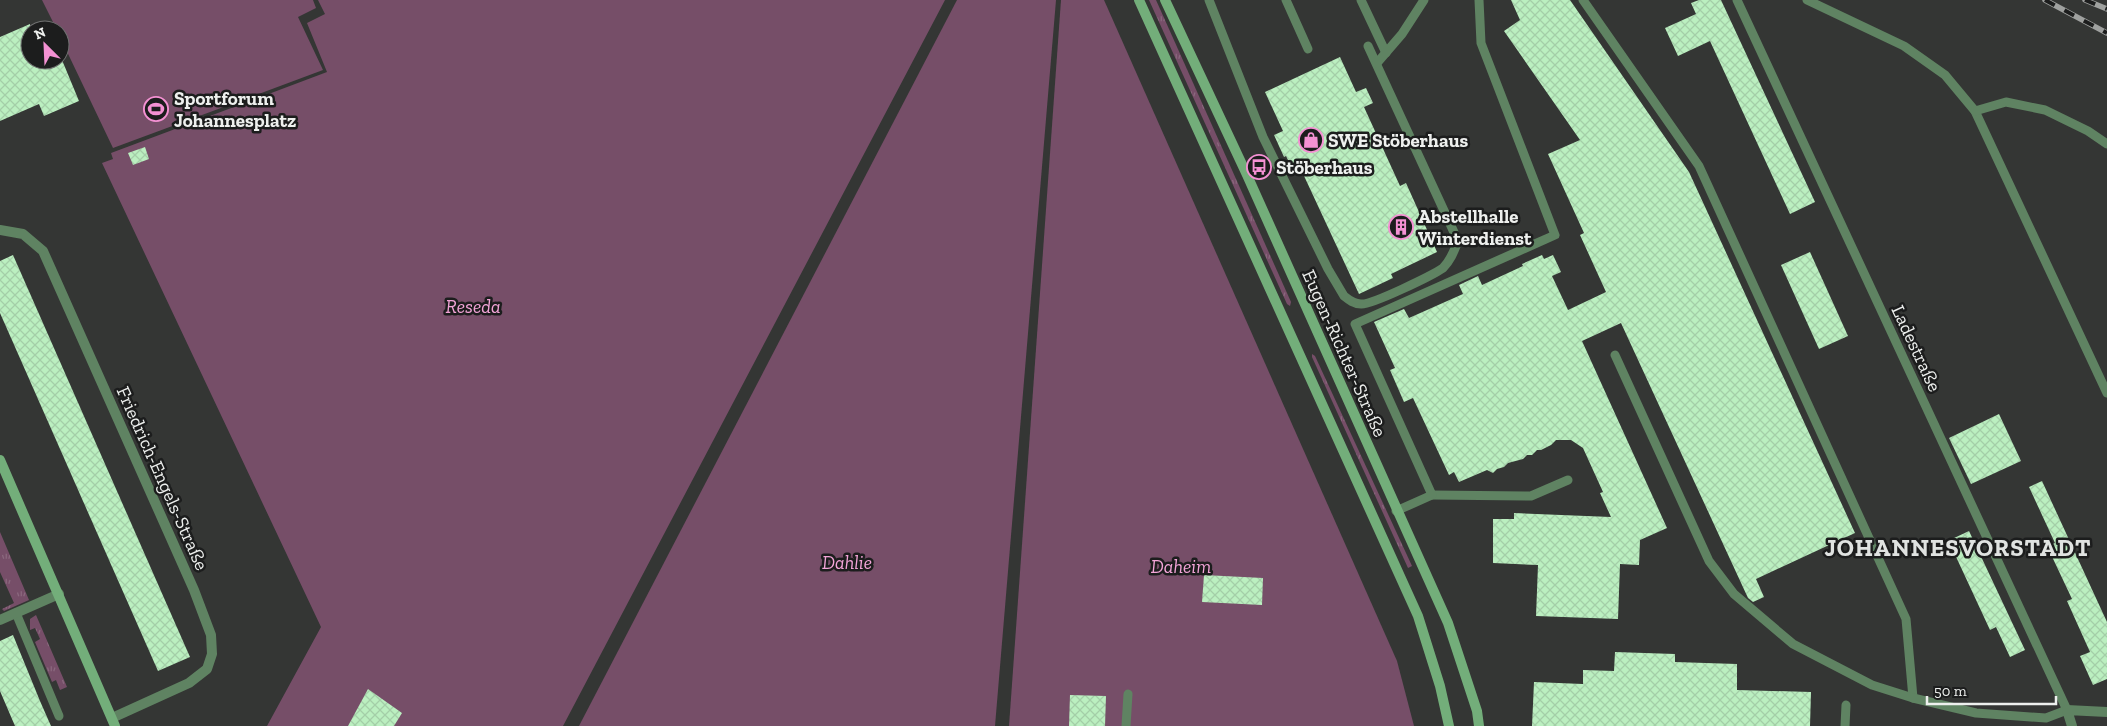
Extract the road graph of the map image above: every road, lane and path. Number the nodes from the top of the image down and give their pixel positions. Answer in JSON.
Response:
{"nodes":[{"id":1,"x":1139,"y":0,"type":"edge"},
{"id":2,"x":1165,"y":0,"type":"edge"},
{"id":3,"x":1209,"y":0,"type":"edge"},
{"id":4,"x":1286,"y":0,"type":"edge"},
{"id":5,"x":1361,"y":0,"type":"edge"},
{"id":6,"x":1424,"y":0,"type":"edge"},
{"id":7,"x":1479,"y":0,"type":"edge"},
{"id":8,"x":1583,"y":0,"type":"edge"},
{"id":9,"x":1738,"y":0,"type":"edge"},
{"id":10,"x":1807,"y":0,"type":"edge"},
{"id":11,"x":1368,"y":46,"type":"dead end"},
{"id":12,"x":1308,"y":49,"type":"dead end"},
{"id":13,"x":1386,"y":53,"type":"junction"},
{"id":14,"x":1377,"y":64,"type":"junction"},
{"id":15,"x":1975,"y":111,"type":"junction"},
{"id":16,"x":2107,"y":144,"type":"edge"},
{"id":17,"x":0,"y":230,"type":"edge"},
{"id":18,"x":1615,"y":354,"type":"dead end"},
{"id":19,"x":2107,"y":393,"type":"edge"},
{"id":20,"x":0,"y":460,"type":"edge"},
{"id":21,"x":1568,"y":480,"type":"dead end"},
{"id":22,"x":1432,"y":494,"type":"junction"},
{"id":23,"x":1396,"y":511,"type":"junction"},
{"id":24,"x":59,"y":594,"type":"junction"},
{"id":25,"x":16,"y":613,"type":"junction"},
{"id":26,"x":0,"y":620,"type":"edge"},
{"id":27,"x":1128,"y":694,"type":"dead end"},
{"id":28,"x":1913,"y":698,"type":"junction"},
{"id":29,"x":1846,"y":705,"type":"dead end"},
{"id":30,"x":2067,"y":710,"type":"junction"},
{"id":31,"x":2107,"y":712,"type":"edge"},
{"id":32,"x":60,"y":716,"type":"dead end"},
{"id":33,"x":113,"y":722,"type":"edge"},
{"id":34,"x":1126,"y":726,"type":"edge"},
{"id":35,"x":1449,"y":726,"type":"edge"},
{"id":36,"x":1479,"y":726,"type":"edge"},
{"id":37,"x":1845,"y":726,"type":"edge"},
{"id":38,"x":2072,"y":726,"type":"edge"}],
"edges":[{"from":1,"to":35,"type":"main road"},
{"from":2,"to":23,"type":"main road","name":"Eugen-Richter-Straße"},
{"from":3,"to":14,"type":"lane"},
{"from":4,"to":12,"type":"lane"},
{"from":5,"to":13,"type":"lane"},
{"from":6,"to":13,"type":"lane"},
{"from":7,"to":22,"type":"lane"},
{"from":8,"to":28,"type":"lane"},
{"from":9,"to":30,"type":"lane","name":"Ladestraße"},
{"from":10,"to":15,"type":"lane"},
{"from":11,"to":14,"type":"lane"},
{"from":13,"to":14,"type":"lane"},
{"from":15,"to":16,"type":"lane"},
{"from":15,"to":19,"type":"lane"},
{"from":17,"to":33,"type":"street","name":"Friedrich-Engels-Straße"},
{"from":18,"to":28,"type":"lane"},
{"from":20,"to":24,"type":"main road","name":"Friedrich-Engels-Straße"},
{"from":21,"to":22,"type":"lane"},
{"from":22,"to":23,"type":"lane"},
{"from":23,"to":36,"type":"main road","name":"Eugen-Richter-Straße"},
{"from":24,"to":25,"type":"street"},
{"from":24,"to":33,"type":"main road","name":"Friedrich-Engels-Straße"},
{"from":25,"to":26,"type":"street"},
{"from":25,"to":32,"type":"lane"},
{"from":27,"to":34,"type":"lane"},
{"from":28,"to":30,"type":"lane"},
{"from":29,"to":37,"type":"lane"},
{"from":30,"to":31,"type":"street"},
{"from":30,"to":38,"type":"street"}]}
